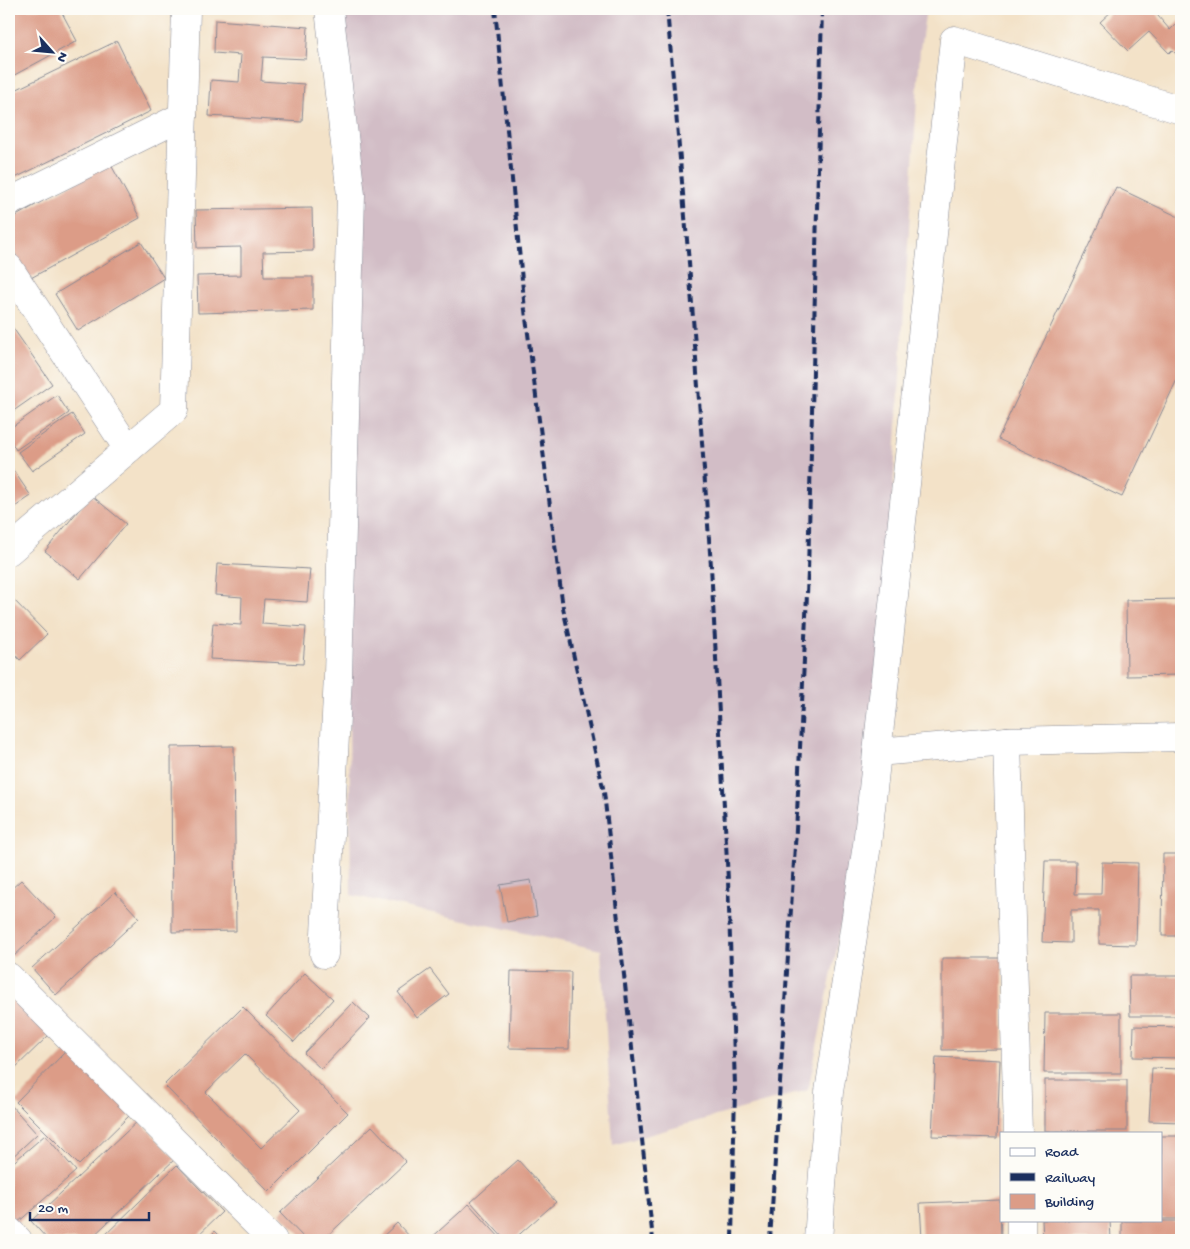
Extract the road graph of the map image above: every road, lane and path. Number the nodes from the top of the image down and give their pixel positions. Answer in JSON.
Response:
{"nodes":[{"id":1,"x":186,"y":9,"type":"edge"},
{"id":2,"x":329,"y":9,"type":"edge"},
{"id":3,"x":1181,"y":110,"type":"edge"},
{"id":4,"x":183,"y":116,"type":"junction"},
{"id":5,"x":9,"y":202,"type":"edge"},
{"id":6,"x":9,"y":268,"type":"edge"},
{"id":7,"x":128,"y":449,"type":"junction"},
{"id":8,"x":9,"y":551,"type":"edge"},
{"id":9,"x":1181,"y":737,"type":"edge"},
{"id":10,"x":1007,"y":741,"type":"junction"},
{"id":11,"x":877,"y":752,"type":"junction"},
{"id":12,"x":324,"y":954,"type":"dead end"},
{"id":13,"x":9,"y":977,"type":"edge"},
{"id":14,"x":1018,"y":1132,"type":"edge"},
{"id":15,"x":1021,"y":1222,"type":"edge"},
{"id":16,"x":9,"y":1231,"type":"edge"},
{"id":17,"x":18,"y":1240,"type":"edge"},
{"id":18,"x":273,"y":1240,"type":"edge"},
{"id":19,"x":818,"y":1240,"type":"edge"},
{"id":20,"x":1021,"y":1240,"type":"edge"}],
"edges":[{"from":1,"to":4,"type":"street"},
{"from":2,"to":12,"type":"street"},
{"from":3,"to":11,"type":"street"},
{"from":4,"to":5,"type":"street"},
{"from":4,"to":7,"type":"street"},
{"from":6,"to":7,"type":"street"},
{"from":7,"to":8,"type":"street"},
{"from":9,"to":10,"type":"street"},
{"from":10,"to":11,"type":"street"},
{"from":10,"to":14,"type":"street"},
{"from":11,"to":19,"type":"street"},
{"from":13,"to":18,"type":"street"},
{"from":15,"to":20,"type":"street"},
{"from":16,"to":17,"type":"street"}]}
